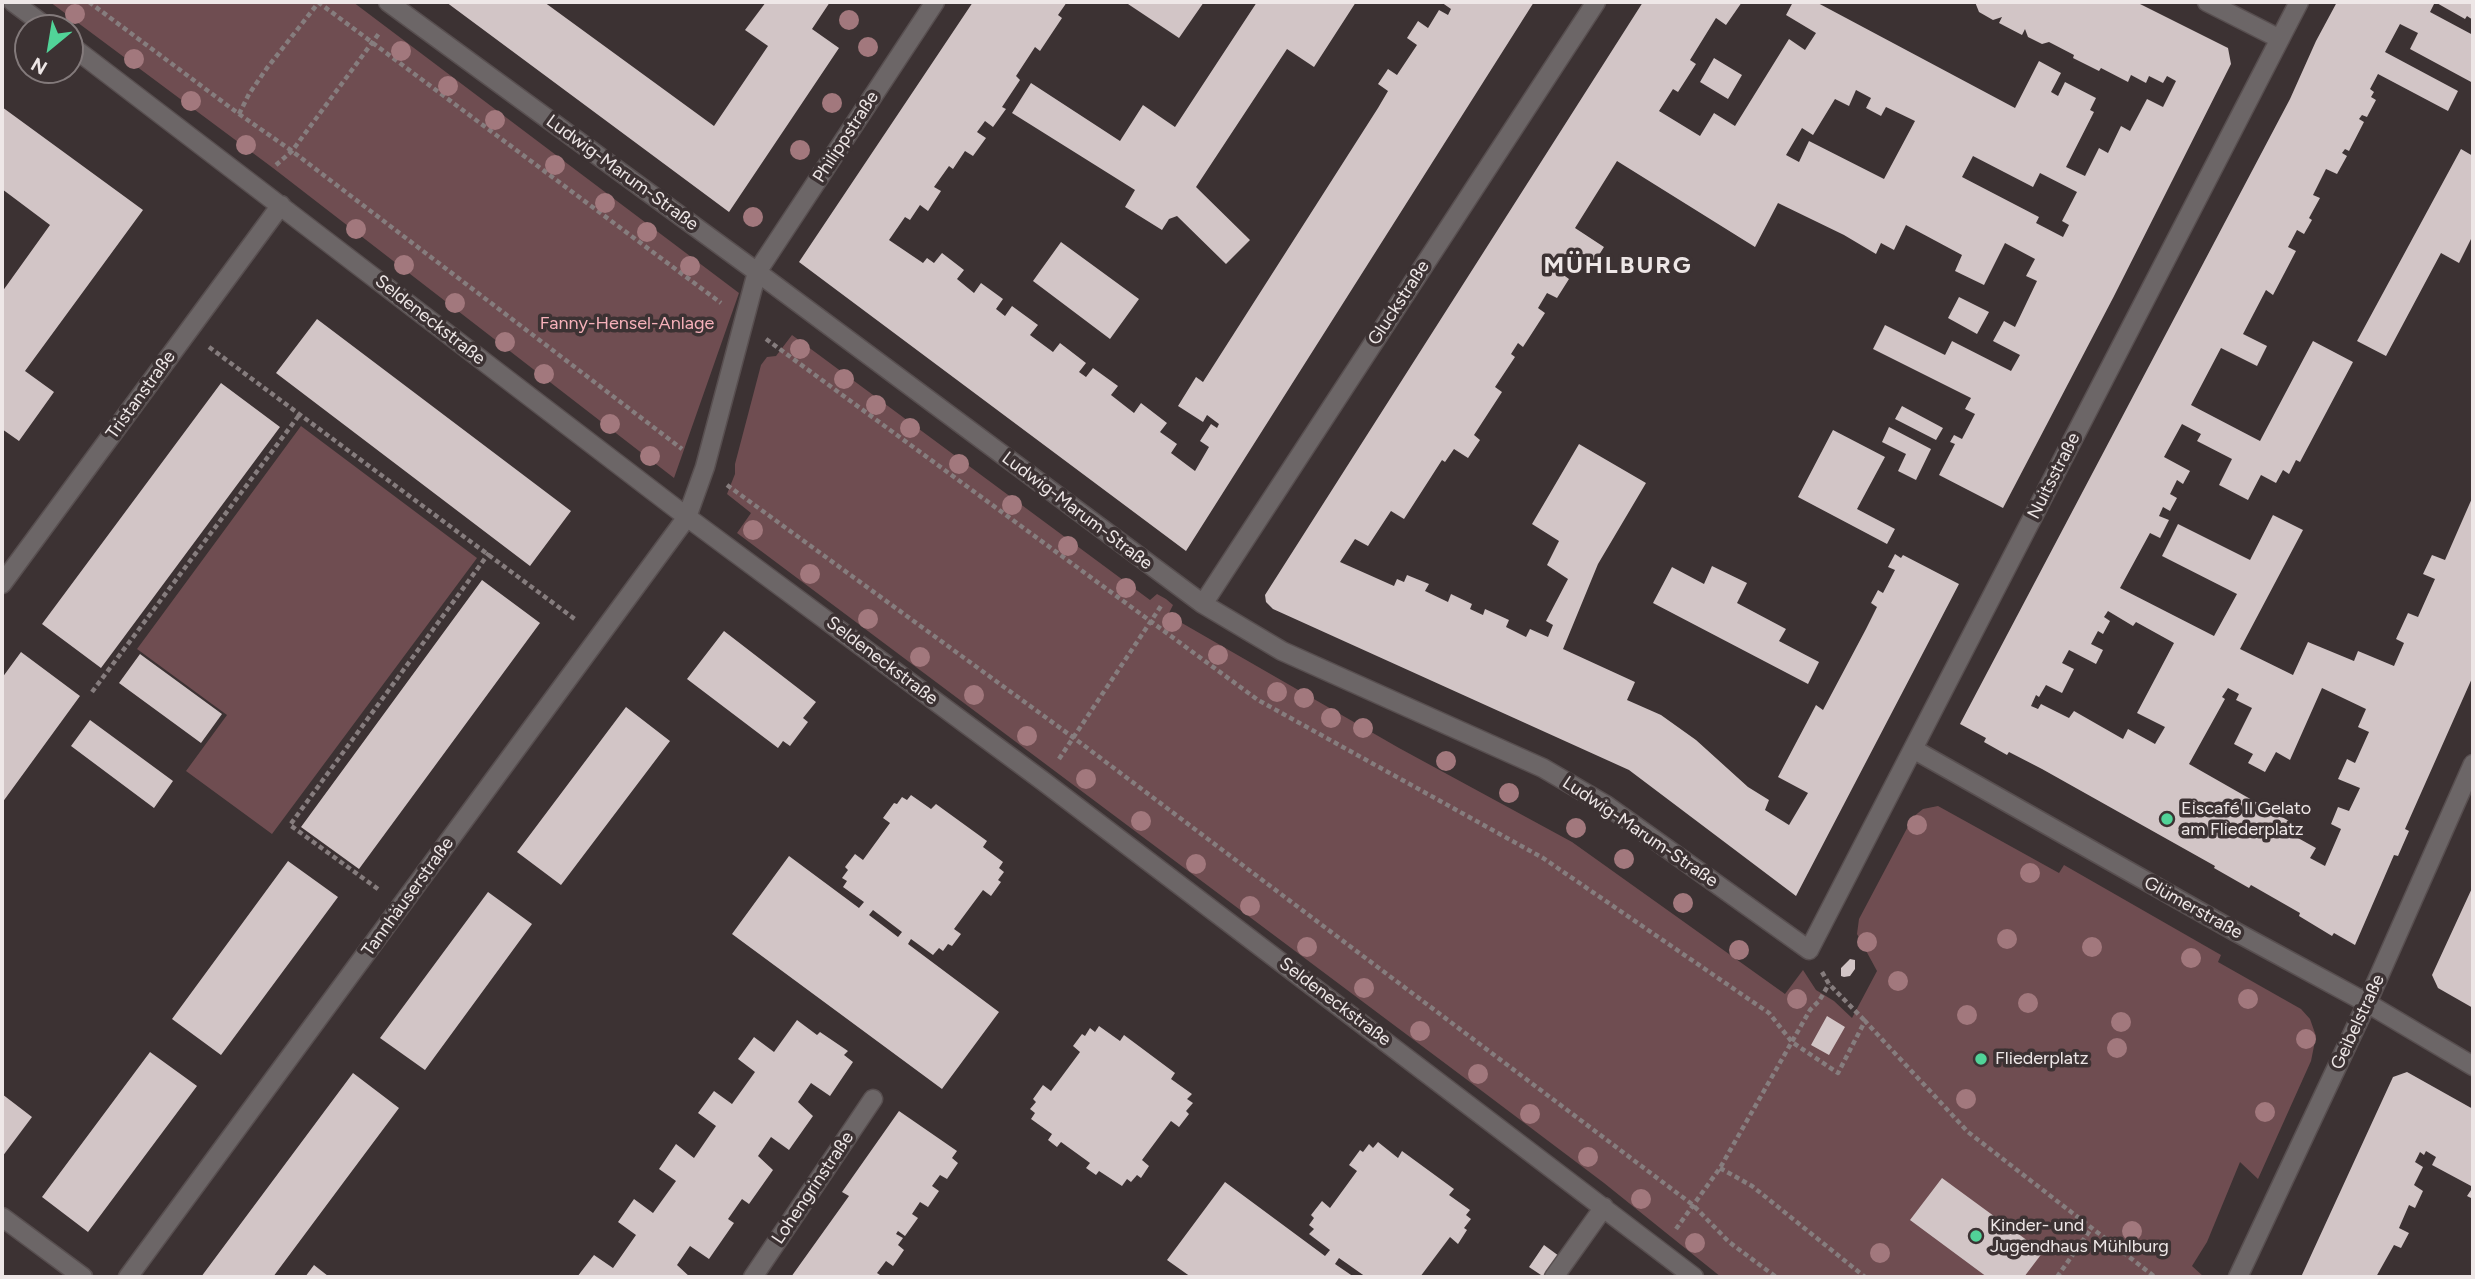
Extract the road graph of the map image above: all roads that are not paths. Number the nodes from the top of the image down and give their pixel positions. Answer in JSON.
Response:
{"nodes":[{"id":1,"x":13,"y":2,"type":"edge"},
{"id":2,"x":935,"y":2,"type":"edge"},
{"id":3,"x":1596,"y":2,"type":"edge"},
{"id":4,"x":2207,"y":2,"type":"edge"},
{"id":5,"x":2299,"y":2,"type":"edge"},
{"id":6,"x":393,"y":5,"type":"edge"},
{"id":7,"x":29,"y":14,"type":"edge"},
{"id":8,"x":2280,"y":40,"type":"junction"},
{"id":9,"x":84,"y":56,"type":"edge"},
{"id":10,"x":281,"y":205,"type":"junction"},
{"id":11,"x":757,"y":272,"type":"junction"},
{"id":12,"x":705,"y":467,"type":"joint"},
{"id":13,"x":687,"y":517,"type":"junction"},
{"id":14,"x":2,"y":584,"type":"edge"},
{"id":15,"x":1203,"y":604,"type":"junction"},
{"id":16,"x":1913,"y":749,"type":"junction"},
{"id":17,"x":2473,"y":764,"type":"edge"},
{"id":18,"x":1809,"y":950,"type":"joint"},
{"id":19,"x":2367,"y":1003,"type":"junction"},
{"id":20,"x":2473,"y":1066,"type":"edge"},
{"id":21,"x":873,"y":1099,"type":"dead end"},
{"id":22,"x":1604,"y":1207,"type":"junction"},
{"id":23,"x":2,"y":1217,"type":"edge"},
{"id":24,"x":83,"y":1277,"type":"edge"},
{"id":25,"x":128,"y":1277,"type":"edge"},
{"id":26,"x":753,"y":1277,"type":"edge"},
{"id":27,"x":1554,"y":1277,"type":"edge"},
{"id":28,"x":1694,"y":1277,"type":"edge"},
{"id":29,"x":2238,"y":1277,"type":"edge"}],
"edges":[{"from":1,"to":7,"type":"street"},
{"from":2,"to":11,"type":"street","name":"Philippstraße"},
{"from":3,"to":15,"type":"street","name":"Gluckstraße"},
{"from":4,"to":8,"type":"street"},
{"from":5,"to":8,"type":"street","name":"Nuitsstraße"},
{"from":6,"to":11,"type":"street","name":"Ludwig-Marum-Straße"},
{"from":8,"to":16,"type":"street","name":"Nuitsstraße"},
{"from":9,"to":10,"type":"street","name":"Seldeneckstraße"},
{"from":10,"to":13,"type":"street","name":"Seldeneckstraße"},
{"from":10,"to":14,"type":"street","name":"Tristanstraße"},
{"from":11,"to":12,"type":"street","name":"Philippstraße"},
{"from":11,"to":15,"type":"street","name":"Ludwig-Marum-Straße"},
{"from":12,"to":13,"type":"street","name":"Tannhäuserstraße"},
{"from":13,"to":22,"type":"street","name":"Seldeneckstraße"},
{"from":13,"to":25,"type":"street","name":"Tannhäuserstraße"},
{"from":15,"to":18,"type":"street","name":"Ludwig-Marum-Straße"},
{"from":16,"to":18,"type":"street","name":"Nuitsstraße"},
{"from":16,"to":19,"type":"street","name":"Glümerstraße"},
{"from":17,"to":19,"type":"street","name":"Geibelstraße"},
{"from":19,"to":20,"type":"street","name":"Glümerstraße"},
{"from":19,"to":29,"type":"street","name":"Geibelstraße"},
{"from":21,"to":26,"type":"street","name":"Lohengrinstraße"},
{"from":22,"to":27,"type":"street"},
{"from":22,"to":28,"type":"street","name":"Seldeneckstraße"},
{"from":23,"to":24,"type":"street"}]}
